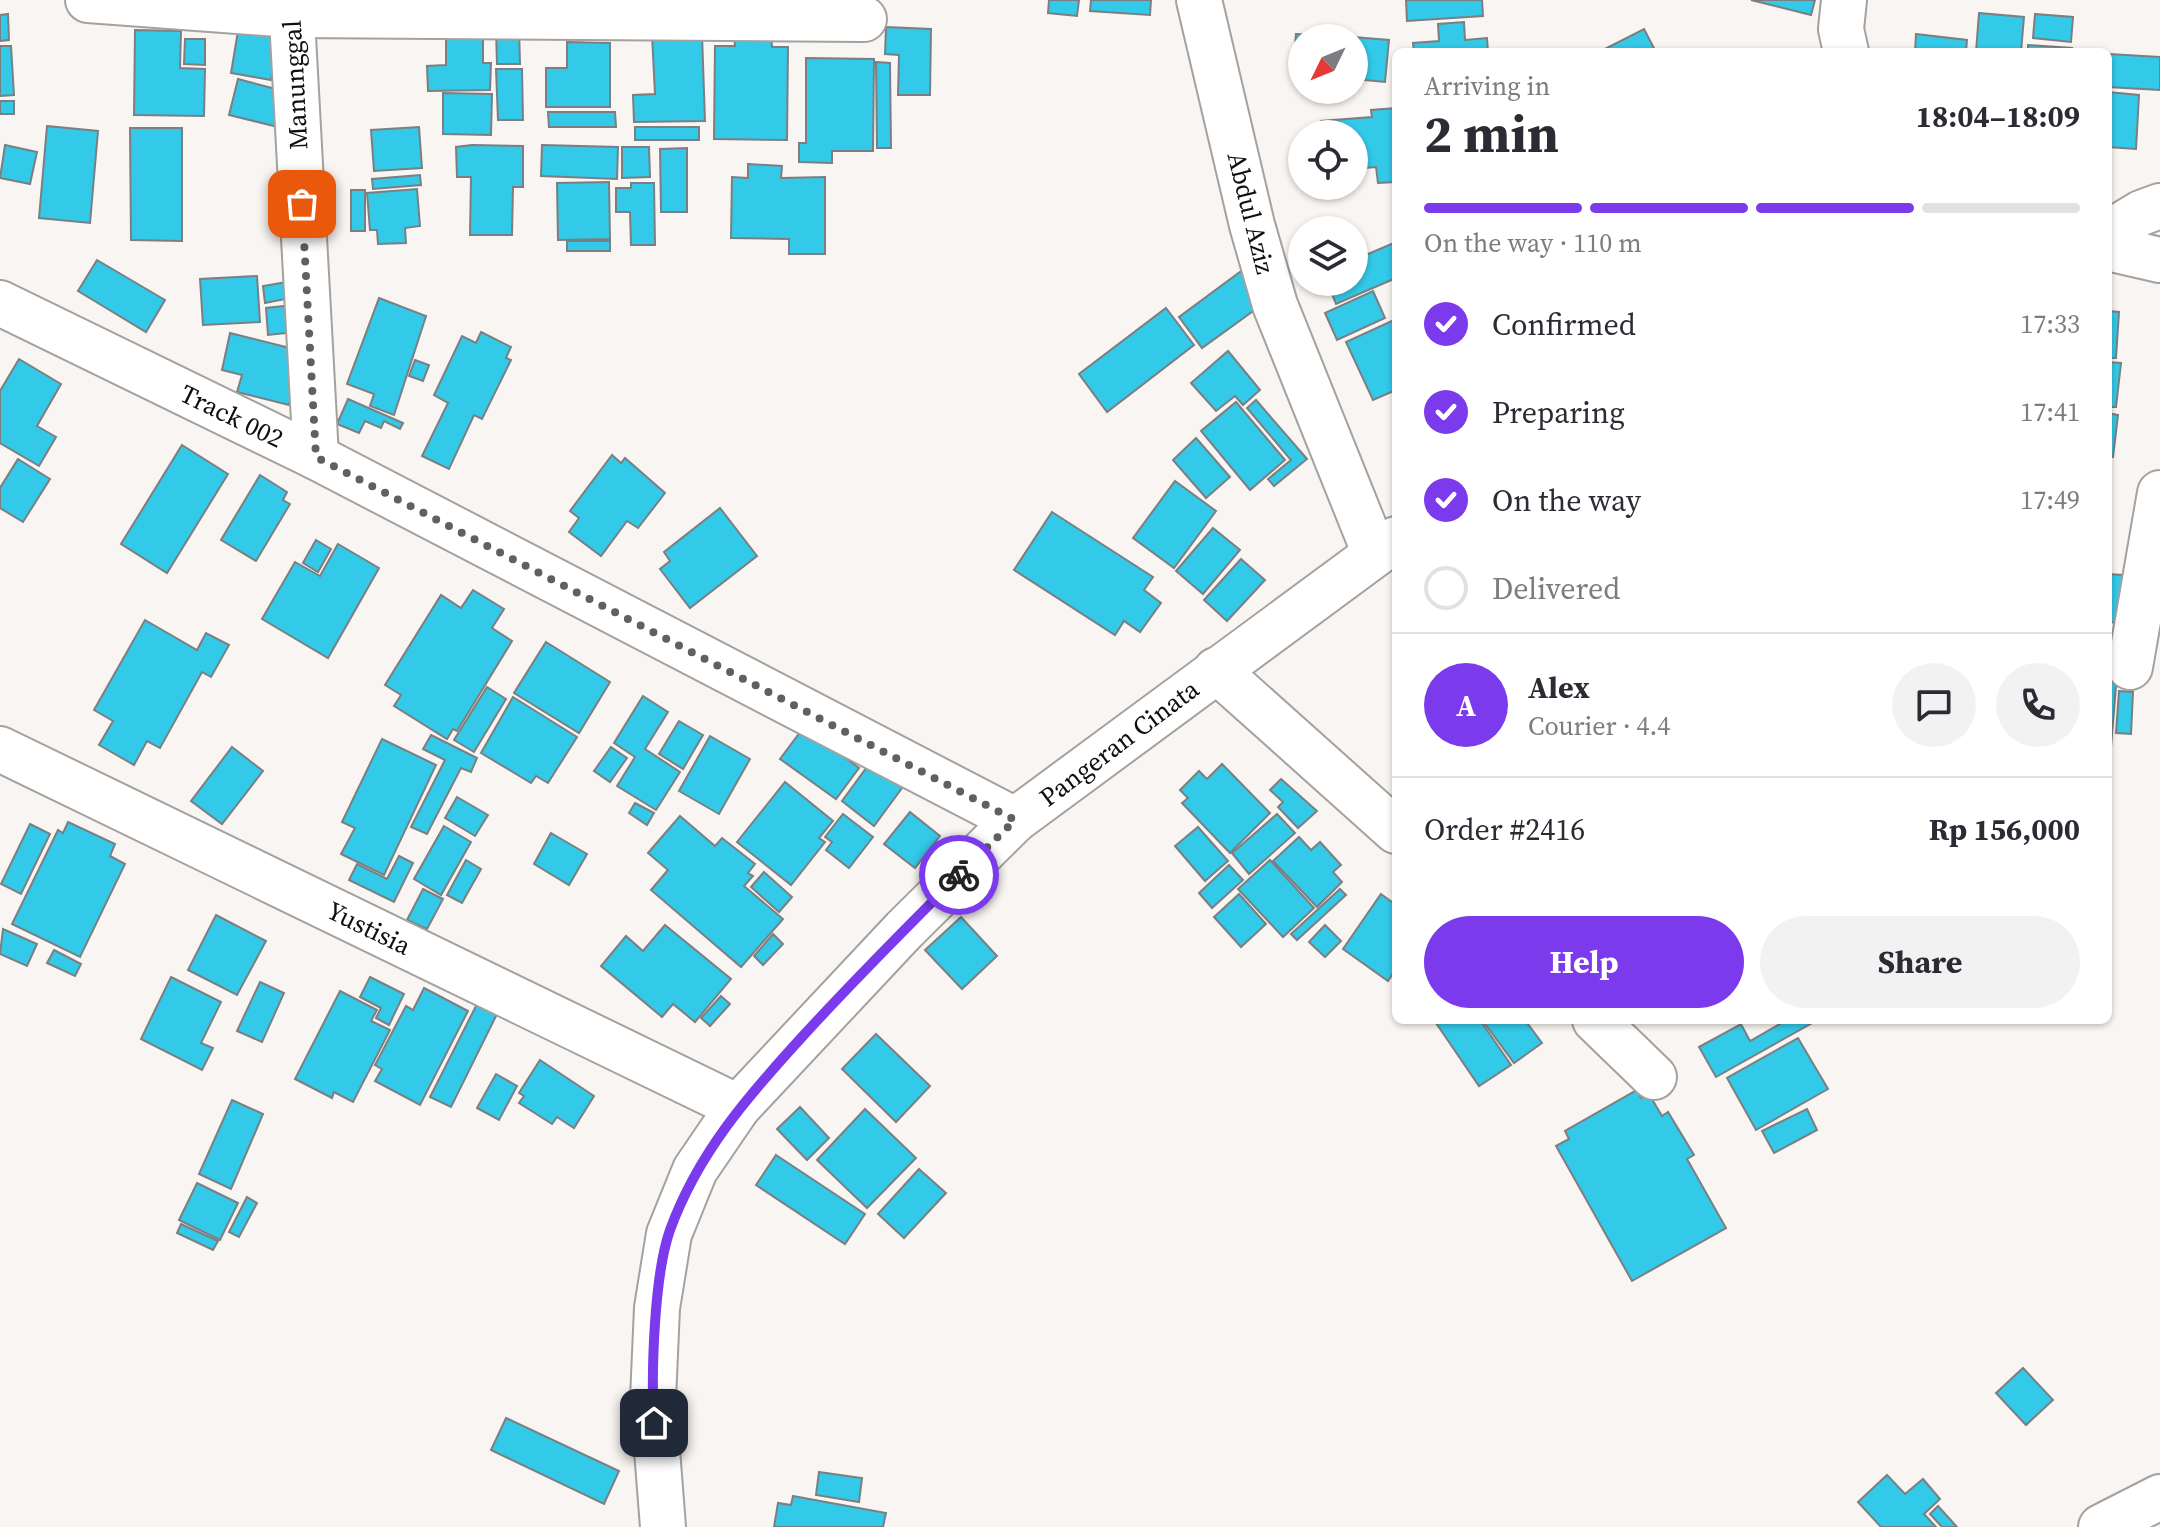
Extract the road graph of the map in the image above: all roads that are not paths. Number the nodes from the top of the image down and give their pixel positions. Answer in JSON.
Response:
{"nodes":[{"id":1,"x":88,"y":0,"type":"edge"},
{"id":2,"x":1199,"y":0,"type":"edge"},
{"id":3,"x":1844,"y":0,"type":"edge"},
{"id":4,"x":291,"y":7,"type":"edge"},
{"id":5,"x":864,"y":19,"type":"dead end"},
{"id":6,"x":1845,"y":48,"type":"edge"},
{"id":7,"x":2160,"y":206,"type":"edge"},
{"id":8,"x":2112,"y":231,"type":"edge"},
{"id":9,"x":2112,"y":249,"type":"edge"},
{"id":10,"x":2160,"y":260,"type":"edge"},
{"id":11,"x":0,"y":303,"type":"edge"},
{"id":12,"x":316,"y":457,"type":"junction"},
{"id":13,"x":2160,"y":493,"type":"edge"},
{"id":14,"x":1385,"y":546,"type":"edge"},
{"id":15,"x":2130,"y":667,"type":"dead end"},
{"id":16,"x":1216,"y":670,"type":"junction"},
{"id":17,"x":0,"y":749,"type":"edge"},
{"id":18,"x":1015,"y":820,"type":"junction"},
{"id":19,"x":1392,"y":827,"type":"edge"},
{"id":20,"x":1599,"y":1024,"type":"edge"},
{"id":21,"x":1654,"y":1077,"type":"dead end"},
{"id":22,"x":738,"y":1107,"type":"junction"},
{"id":23,"x":2160,"y":1497,"type":"edge"},
{"id":24,"x":663,"y":1527,"type":"edge"},
{"id":25,"x":2101,"y":1527,"type":"edge"}],
"edges":[{"from":1,"to":4,"type":"street"},
{"from":2,"to":14,"type":"street","name":"Abdul Aziz"},
{"from":3,"to":6,"type":"street"},
{"from":4,"to":5,"type":"street"},
{"from":4,"to":12,"type":"street","name":"Manunggal"},
{"from":7,"to":8,"type":"street"},
{"from":9,"to":10,"type":"street"},
{"from":11,"to":12,"type":"street","name":"Track 002"},
{"from":12,"to":18,"type":"street","name":"Track 002"},
{"from":13,"to":15,"type":"street"},
{"from":14,"to":16,"type":"street","name":"Pangeran Cinata"},
{"from":16,"to":18,"type":"street","name":"Pangeran Cinata"},
{"from":16,"to":19,"type":"street"},
{"from":17,"to":22,"type":"street","name":"Yustisia"},
{"from":18,"to":22,"type":"street","name":"Pangeran Cinata"},
{"from":20,"to":21,"type":"street"},
{"from":22,"to":24,"type":"street","name":"Pangeran Cinata"},
{"from":23,"to":25,"type":"street"}]}
